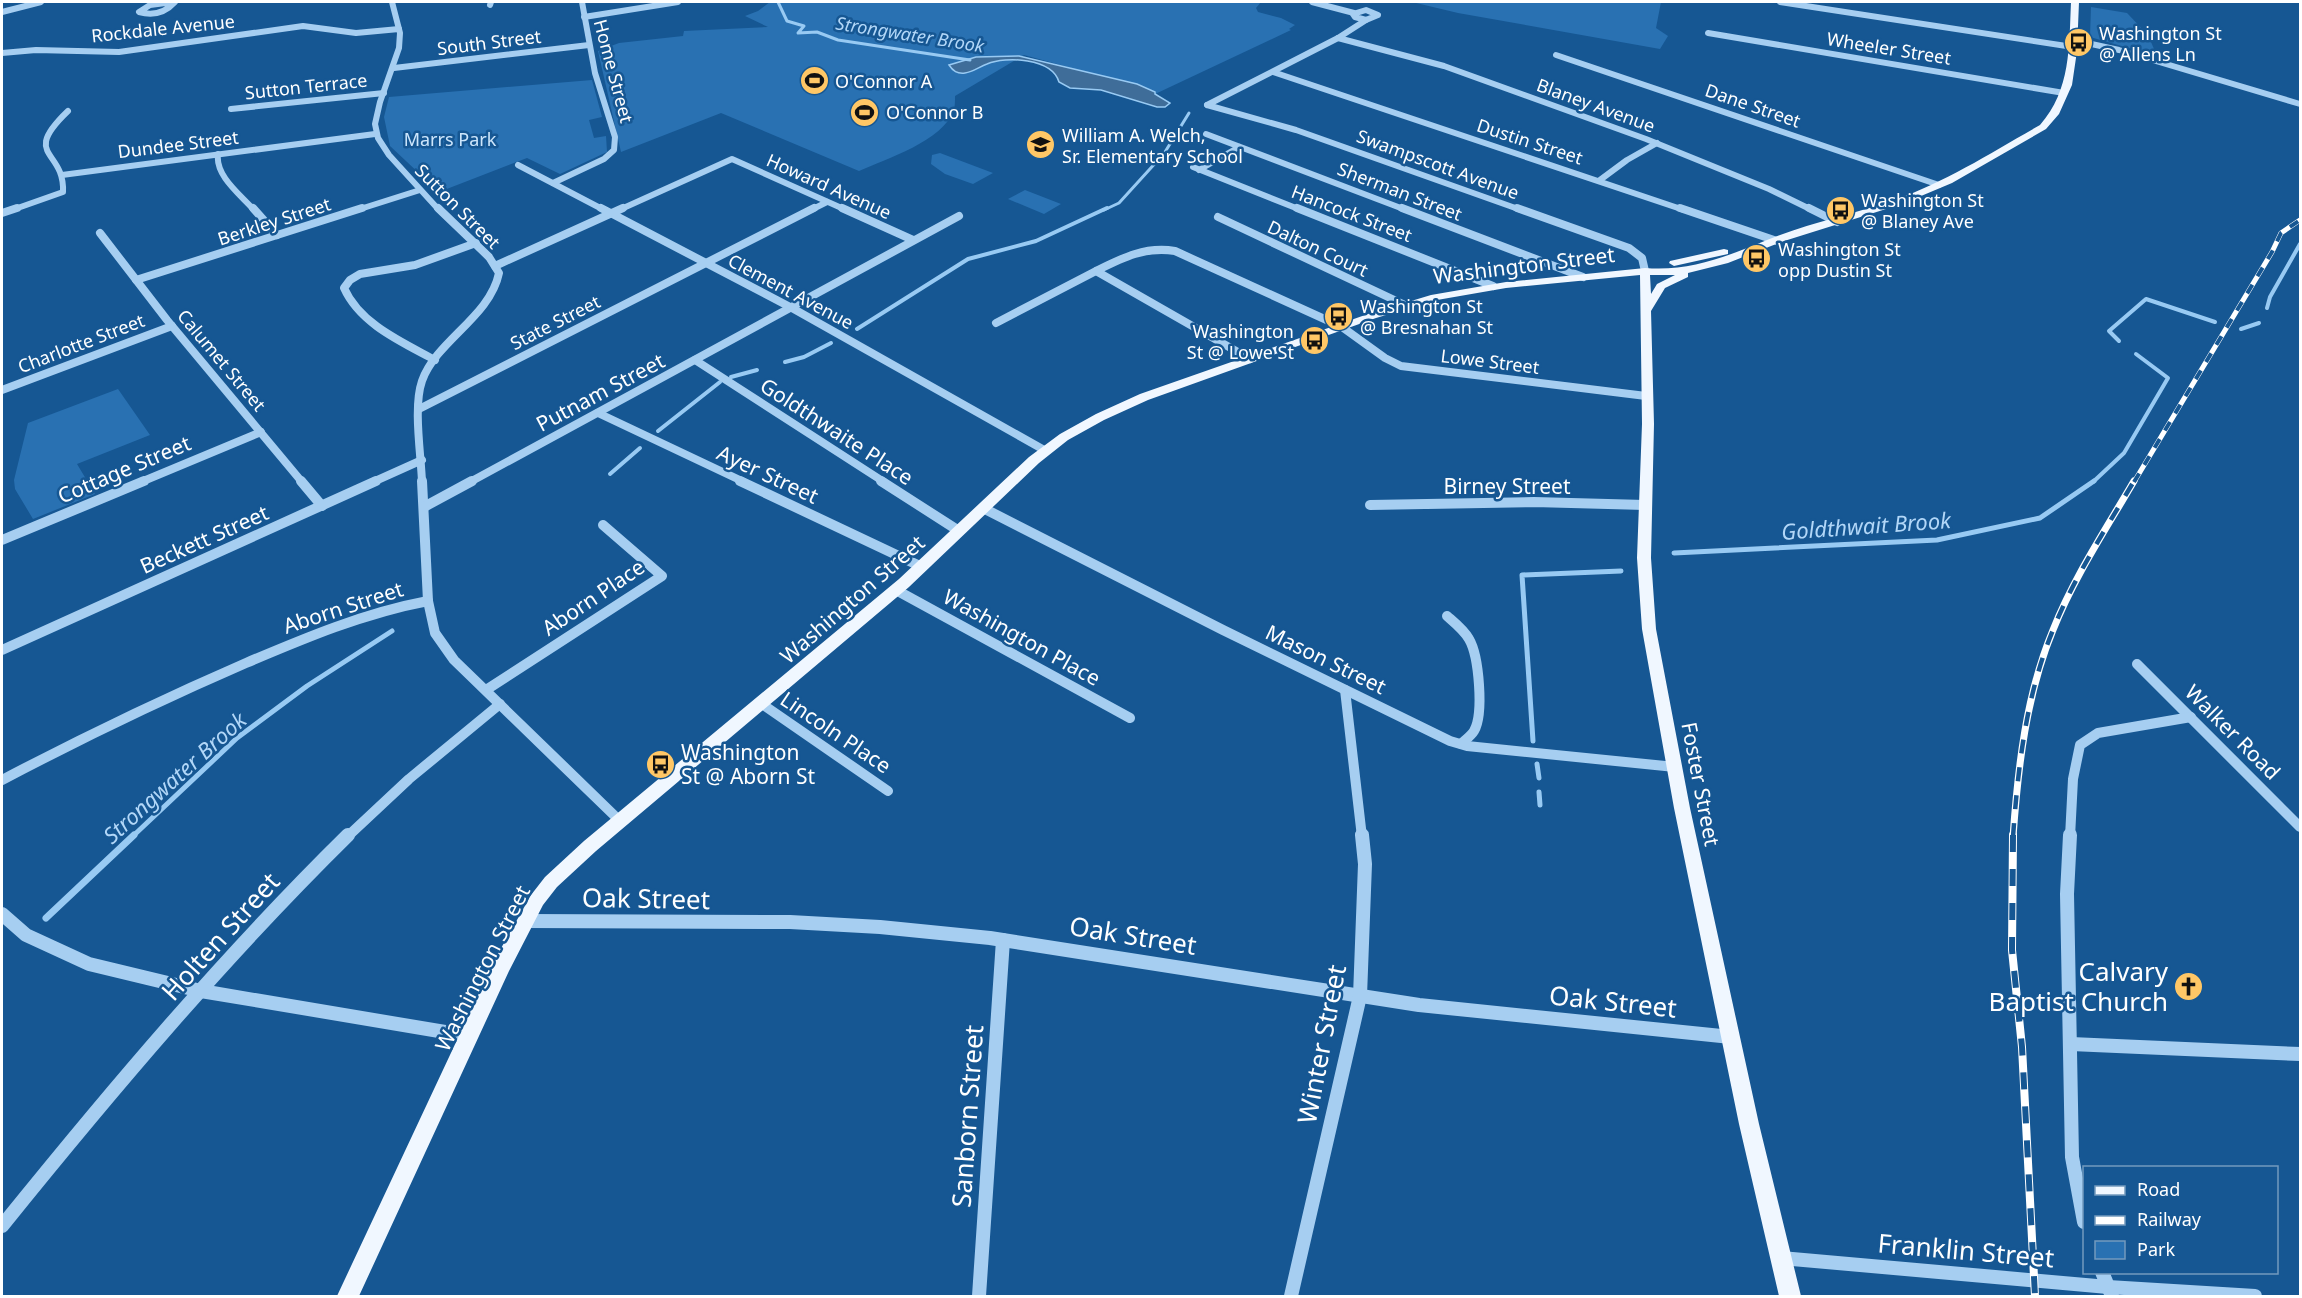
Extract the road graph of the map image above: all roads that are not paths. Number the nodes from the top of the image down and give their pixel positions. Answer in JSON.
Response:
{"nodes":[{"id":1,"x":41,"y":2,"type":"edge"},
{"id":2,"x":174,"y":2,"type":"edge"},
{"id":3,"x":392,"y":2,"type":"edge"},
{"id":4,"x":582,"y":2,"type":"edge"},
{"id":5,"x":678,"y":2,"type":"edge"},
{"id":6,"x":1312,"y":2,"type":"edge"},
{"id":7,"x":1780,"y":2,"type":"edge"},
{"id":8,"x":2075,"y":2,"type":"edge"},
{"id":9,"x":2,"y":12,"type":"edge"},
{"id":10,"x":1354,"y":13,"type":"junction"},
{"id":11,"x":584,"y":17,"type":"junction"},
{"id":12,"x":1366,"y":20,"type":"junction"},
{"id":13,"x":399,"y":29,"type":"junction"},
{"id":14,"x":1708,"y":33,"type":"dead end"},
{"id":15,"x":1338,"y":38,"type":"junction"},
{"id":16,"x":2073,"y":43,"type":"junction"},
{"id":17,"x":588,"y":45,"type":"junction"},
{"id":18,"x":2,"y":53,"type":"edge"},
{"id":19,"x":1556,"y":55,"type":"dead end"},
{"id":20,"x":394,"y":68,"type":"junction"},
{"id":21,"x":1273,"y":72,"type":"junction"},
{"id":22,"x":384,"y":93,"type":"junction"},
{"id":23,"x":2064,"y":93,"type":"junction"},
{"id":24,"x":2301,"y":104,"type":"edge"},
{"id":25,"x":231,"y":110,"type":"dead end"},
{"id":26,"x":68,"y":111,"type":"dead end"},
{"id":27,"x":375,"y":134,"type":"junction"},
{"id":28,"x":1206,"y":134,"type":"dead end"},
{"id":29,"x":1657,"y":143,"type":"junction"},
{"id":30,"x":1239,"y":147,"type":"junction"},
{"id":31,"x":218,"y":154,"type":"junction"},
{"id":32,"x":518,"y":165,"type":"dead end"},
{"id":33,"x":62,"y":175,"type":"junction"},
{"id":34,"x":1600,"y":180,"type":"junction"},
{"id":35,"x":553,"y":183,"type":"junction"},
{"id":36,"x":1939,"y":185,"type":"junction"},
{"id":37,"x":420,"y":190,"type":"junction"},
{"id":38,"x":827,"y":202,"type":"junction"},
{"id":39,"x":2,"y":213,"type":"edge"},
{"id":40,"x":610,"y":213,"type":"junction"},
{"id":41,"x":959,"y":216,"type":"dead end"},
{"id":42,"x":1218,"y":217,"type":"dead end"},
{"id":43,"x":1837,"y":222,"type":"junction"},
{"id":44,"x":100,"y":233,"type":"dead end"},
{"id":45,"x":277,"y":235,"type":"junction"},
{"id":46,"x":913,"y":240,"type":"junction"},
{"id":47,"x":1777,"y":241,"type":"junction"},
{"id":48,"x":476,"y":243,"type":"junction"},
{"id":49,"x":705,"y":262,"type":"junction"},
{"id":50,"x":495,"y":266,"type":"junction"},
{"id":51,"x":1707,"y":267,"type":"junction"},
{"id":52,"x":1096,"y":271,"type":"junction"},
{"id":53,"x":1645,"y":271,"type":"junction"},
{"id":54,"x":1583,"y":277,"type":"junction"},
{"id":55,"x":136,"y":280,"type":"junction"},
{"id":56,"x":1493,"y":286,"type":"junction"},
{"id":57,"x":1405,"y":305,"type":"junction"},
{"id":58,"x":792,"y":308,"type":"junction"},
{"id":59,"x":1647,"y":310,"type":"junction"},
{"id":60,"x":996,"y":323,"type":"dead end"},
{"id":61,"x":172,"y":326,"type":"junction"},
{"id":62,"x":1342,"y":327,"type":"junction"},
{"id":63,"x":1251,"y":359,"type":"junction"},
{"id":64,"x":435,"y":360,"type":"junction"},
{"id":65,"x":695,"y":360,"type":"junction"},
{"id":66,"x":2,"y":390,"type":"edge"},
{"id":67,"x":1646,"y":396,"type":"junction"},
{"id":68,"x":419,"y":409,"type":"junction"},
{"id":69,"x":598,"y":413,"type":"junction"},
{"id":70,"x":261,"y":432,"type":"junction"},
{"id":71,"x":1046,"y":451,"type":"junction"},
{"id":72,"x":422,"y":460,"type":"junction"},
{"id":73,"x":1370,"y":505,"type":"dead end"},
{"id":74,"x":1645,"y":505,"type":"junction"},
{"id":75,"x":321,"y":506,"type":"junction"},
{"id":76,"x":424,"y":507,"type":"junction"},
{"id":77,"x":983,"y":508,"type":"junction"},
{"id":78,"x":603,"y":525,"type":"dead end"},
{"id":79,"x":959,"y":531,"type":"junction"},
{"id":80,"x":2,"y":540,"type":"edge"},
{"id":81,"x":922,"y":567,"type":"junction"},
{"id":82,"x":896,"y":590,"type":"junction"},
{"id":83,"x":428,"y":601,"type":"junction"},
{"id":84,"x":1447,"y":616,"type":"dead end"},
{"id":85,"x":2,"y":650,"type":"edge"},
{"id":86,"x":2137,"y":664,"type":"dead end"},
{"id":87,"x":486,"y":690,"type":"junction"},
{"id":88,"x":1345,"y":690,"type":"junction"},
{"id":89,"x":500,"y":704,"type":"junction"},
{"id":90,"x":762,"y":704,"type":"junction"},
{"id":91,"x":2191,"y":717,"type":"junction"},
{"id":92,"x":1130,"y":718,"type":"dead end"},
{"id":93,"x":1461,"y":744,"type":"junction"},
{"id":94,"x":1675,"y":767,"type":"junction"},
{"id":95,"x":2,"y":780,"type":"edge"},
{"id":96,"x":888,"y":791,"type":"dead end"},
{"id":97,"x":620,"y":821,"type":"junction"},
{"id":98,"x":2301,"y":827,"type":"edge"},
{"id":99,"x":2,"y":914,"type":"edge"},
{"id":100,"x":525,"y":921,"type":"junction"},
{"id":101,"x":1003,"y":940,"type":"junction"},
{"id":102,"x":201,"y":991,"type":"junction"},
{"id":103,"x":1360,"y":996,"type":"junction"},
{"id":104,"x":469,"y":1036,"type":"junction"},
{"id":105,"x":1731,"y":1037,"type":"junction"},
{"id":106,"x":2071,"y":1044,"type":"junction"},
{"id":107,"x":2301,"y":1054,"type":"edge"},
{"id":108,"x":2083,"y":1212,"type":"edge"},
{"id":109,"x":2,"y":1226,"type":"edge"},
{"id":110,"x":1781,"y":1258,"type":"junction"},
{"id":111,"x":2107,"y":1285,"type":"edge"},
{"id":112,"x":348,"y":1296,"type":"edge"},
{"id":113,"x":979,"y":1296,"type":"edge"},
{"id":114,"x":1291,"y":1296,"type":"edge"},
{"id":115,"x":1790,"y":1296,"type":"edge"},
{"id":116,"x":2255,"y":1296,"type":"edge"}],
"edges":[{"from":1,"to":9,"type":"street"},
{"from":2,"to":2,"type":"street"},
{"from":3,"to":13,"type":"street"},
{"from":4,"to":11,"type":"street","name":"Home Street"},
{"from":5,"to":11,"type":"street"},
{"from":6,"to":10,"type":"street"},
{"from":7,"to":16,"type":"street"},
{"from":8,"to":16,"type":"main road","name":"Washington Street"},
{"from":10,"to":12,"type":"street"},
{"from":10,"to":12,"type":"street"},
{"from":11,"to":17,"type":"street","name":"Home Street"},
{"from":12,"to":15,"type":"street"},
{"from":13,"to":18,"type":"street","name":"Rockdale Avenue"},
{"from":13,"to":20,"type":"street"},
{"from":14,"to":23,"type":"street","name":"Wheeler Street"},
{"from":15,"to":21,"type":"street"},
{"from":15,"to":29,"type":"street","name":"Blaney Avenue"},
{"from":16,"to":23,"type":"main road","name":"Washington Street"},
{"from":16,"to":24,"type":"street"},
{"from":17,"to":20,"type":"street","name":"South Street"},
{"from":17,"to":35,"type":"street","name":"Home Street"},
{"from":19,"to":36,"type":"street","name":"Dane Street"},
{"from":20,"to":22,"type":"street"},
{"from":21,"to":34,"type":"street","name":"Dustin Street"},
{"from":21,"to":53,"type":"street","name":"Swampscott Avenue"},
{"from":22,"to":25,"type":"street","name":"Sutton Terrace"},
{"from":22,"to":27,"type":"street"},
{"from":23,"to":36,"type":"main road","name":"Washington Street"},
{"from":26,"to":33,"type":"street"},
{"from":27,"to":31,"type":"street","name":"Dundee Street"},
{"from":27,"to":37,"type":"street","name":"Sutton Street"},
{"from":28,"to":30,"type":"street","name":"Sherman Street"},
{"from":29,"to":34,"type":"street"},
{"from":29,"to":43,"type":"street","name":"Blaney Avenue"},
{"from":30,"to":54,"type":"street","name":"Sherman Street"},
{"from":30,"to":56,"type":"street","name":"Hancock Street"},
{"from":31,"to":33,"type":"street","name":"Dundee Street"},
{"from":31,"to":45,"type":"street"},
{"from":32,"to":35,"type":"street","name":"Clement Avenue"},
{"from":33,"to":39,"type":"street"},
{"from":34,"to":47,"type":"street","name":"Dustin Street"},
{"from":35,"to":40,"type":"street","name":"Clement Avenue"},
{"from":36,"to":43,"type":"main road","name":"Washington Street"},
{"from":37,"to":45,"type":"street","name":"Berkley Street"},
{"from":37,"to":48,"type":"street","name":"Sutton Street"},
{"from":38,"to":40,"type":"street","name":"Howard Avenue"},
{"from":38,"to":46,"type":"street","name":"Howard Avenue"},
{"from":38,"to":49,"type":"street","name":"State Street"},
{"from":40,"to":49,"type":"street","name":"Clement Avenue"},
{"from":40,"to":50,"type":"street"},
{"from":41,"to":46,"type":"street","name":"Putnam Street"},
{"from":42,"to":57,"type":"street","name":"Dalton Court"},
{"from":43,"to":47,"type":"main road","name":"Washington Street"},
{"from":44,"to":55,"type":"street","name":"Calumet Street"},
{"from":45,"to":55,"type":"street","name":"Berkley Street"},
{"from":46,"to":58,"type":"street","name":"Putnam Street"},
{"from":47,"to":51,"type":"main road","name":"Washington Street"},
{"from":47,"to":53,"type":"main road","name":"Washington Street"},
{"from":48,"to":50,"type":"street","name":"Sutton Street"},
{"from":48,"to":64,"type":"street"},
{"from":49,"to":58,"type":"street","name":"Clement Avenue"},
{"from":49,"to":68,"type":"street","name":"State Street"},
{"from":50,"to":64,"type":"street","name":"Sutton Street"},
{"from":51,"to":53,"type":"main road","name":"Washington Street"},
{"from":51,"to":59,"type":"main road"},
{"from":52,"to":60,"type":"street"},
{"from":52,"to":62,"type":"street","name":"Lowe Street"},
{"from":52,"to":63,"type":"street"},
{"from":53,"to":54,"type":"main road","name":"Washington Street"},
{"from":53,"to":59,"type":"main road","name":"Foster Street"},
{"from":54,"to":56,"type":"main road","name":"Washington Street"},
{"from":55,"to":61,"type":"street","name":"Calumet Street"},
{"from":56,"to":57,"type":"main road","name":"Washington Street"},
{"from":57,"to":62,"type":"main road","name":"Washington Street"},
{"from":58,"to":65,"type":"street","name":"Putnam Street"},
{"from":58,"to":71,"type":"street","name":"Clement Avenue"},
{"from":59,"to":67,"type":"main road","name":"Foster Street"},
{"from":61,"to":66,"type":"street","name":"Charlotte Street"},
{"from":61,"to":70,"type":"street","name":"Calumet Street"},
{"from":62,"to":63,"type":"main road","name":"Washington Street"},
{"from":62,"to":67,"type":"street","name":"Lowe Street"},
{"from":63,"to":71,"type":"main road","name":"Washington Street"},
{"from":64,"to":68,"type":"street","name":"Sutton Street"},
{"from":65,"to":69,"type":"street","name":"Putnam Street"},
{"from":65,"to":79,"type":"street","name":"Goldthwaite Place"},
{"from":67,"to":74,"type":"main road","name":"Foster Street"},
{"from":68,"to":72,"type":"street","name":"Sutton Street"},
{"from":69,"to":76,"type":"street","name":"Putnam Street"},
{"from":69,"to":81,"type":"street","name":"Ayer Street"},
{"from":70,"to":75,"type":"street","name":"Calumet Street"},
{"from":70,"to":80,"type":"street","name":"Cottage Street"},
{"from":71,"to":77,"type":"main road","name":"Washington Street"},
{"from":72,"to":75,"type":"street","name":"Beckett Street"},
{"from":72,"to":76,"type":"street","name":"Sutton Street"},
{"from":73,"to":74,"type":"street","name":"Birney Street"},
{"from":74,"to":94,"type":"main road","name":"Foster Street"},
{"from":75,"to":85,"type":"street","name":"Beckett Street"},
{"from":76,"to":83,"type":"street","name":"Sutton Street"},
{"from":77,"to":79,"type":"main road","name":"Washington Street"},
{"from":77,"to":88,"type":"street","name":"Mason Street"},
{"from":78,"to":87,"type":"street","name":"Aborn Place"},
{"from":79,"to":81,"type":"main road","name":"Washington Street"},
{"from":81,"to":82,"type":"main road","name":"Washington Street"},
{"from":82,"to":90,"type":"main road","name":"Washington Street"},
{"from":82,"to":92,"type":"street","name":"Washington Place"},
{"from":83,"to":87,"type":"street","name":"Aborn Street"},
{"from":83,"to":95,"type":"street","name":"Aborn Street"},
{"from":84,"to":93,"type":"street"},
{"from":86,"to":91,"type":"street","name":"Walker Road"},
{"from":87,"to":89,"type":"street","name":"Aborn Street"},
{"from":88,"to":93,"type":"street","name":"Mason Street"},
{"from":88,"to":103,"type":"street","name":"Winter Street"},
{"from":89,"to":97,"type":"street","name":"Aborn Street"},
{"from":89,"to":102,"type":"street","name":"Holten Street"},
{"from":90,"to":96,"type":"street","name":"Lincoln Place"},
{"from":90,"to":97,"type":"main road","name":"Washington Street"},
{"from":91,"to":98,"type":"street","name":"Walker Road"},
{"from":91,"to":106,"type":"street"},
{"from":93,"to":94,"type":"street","name":"Mason Street"},
{"from":94,"to":105,"type":"main road","name":"Foster Street"},
{"from":97,"to":100,"type":"main road","name":"Washington Street"},
{"from":99,"to":102,"type":"street"},
{"from":100,"to":101,"type":"street","name":"Oak Street"},
{"from":100,"to":104,"type":"main road","name":"Washington Street"},
{"from":101,"to":103,"type":"street","name":"Oak Street"},
{"from":101,"to":113,"type":"street","name":"Sanborn Street"},
{"from":102,"to":104,"type":"street"},
{"from":102,"to":109,"type":"street","name":"Holten Street"},
{"from":103,"to":105,"type":"street","name":"Oak Street"},
{"from":103,"to":114,"type":"street","name":"Winter Street"},
{"from":104,"to":112,"type":"main road","name":"Washington Street"},
{"from":105,"to":110,"type":"main road","name":"Foster Street"},
{"from":106,"to":107,"type":"street"},
{"from":106,"to":108,"type":"street"},
{"from":110,"to":111,"type":"street","name":"Franklin Street"},
{"from":110,"to":115,"type":"main road","name":"Foster Street"},
{"from":111,"to":116,"type":"street","name":"Franklin Street"}]}
